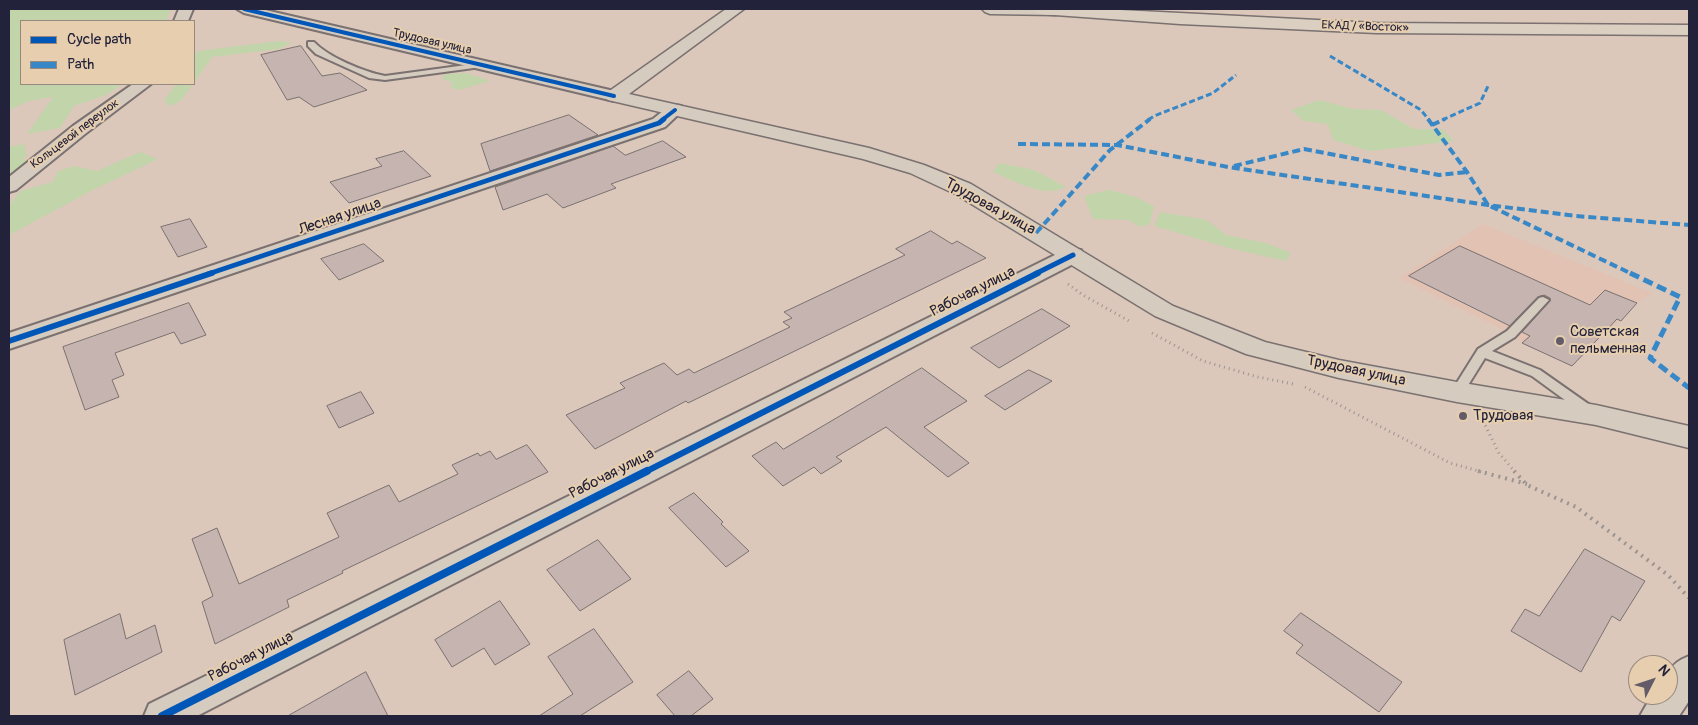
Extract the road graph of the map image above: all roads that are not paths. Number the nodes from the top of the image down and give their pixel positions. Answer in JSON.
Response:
{"nodes":[{"id":1,"x":244,"y":9,"type":"edge"},
{"id":2,"x":736,"y":9,"type":"edge"},
{"id":3,"x":990,"y":9,"type":"edge"},
{"id":4,"x":1248,"y":9,"type":"edge"},
{"id":5,"x":1049,"y":10,"type":"edge"},
{"id":6,"x":1333,"y":11,"type":"dead end"},
{"id":7,"x":1660,"y":15,"type":"dead end"},
{"id":8,"x":1689,"y":15,"type":"edge"},
{"id":9,"x":1689,"y":30,"type":"edge"},
{"id":10,"x":311,"y":44,"type":"dead end"},
{"id":11,"x":481,"y":65,"type":"junction"},
{"id":12,"x":142,"y":85,"type":"edge"},
{"id":13,"x":614,"y":96,"type":"junction"},
{"id":14,"x":675,"y":110,"type":"junction"},
{"id":15,"x":9,"y":186,"type":"edge"},
{"id":16,"x":1073,"y":255,"type":"junction"},
{"id":17,"x":1543,"y":300,"type":"dead end"},
{"id":18,"x":9,"y":341,"type":"edge"},
{"id":19,"x":1482,"y":352,"type":"junction"},
{"id":20,"x":1457,"y":392,"type":"junction"},
{"id":21,"x":1596,"y":415,"type":"junction"},
{"id":22,"x":1689,"y":438,"type":"edge"},
{"id":23,"x":1689,"y":672,"type":"edge"},
{"id":24,"x":162,"y":716,"type":"edge"},
{"id":25,"x":1658,"y":716,"type":"edge"}],
"edges":[{"from":1,"to":11,"type":"street","name":"Трудовая улица"},
{"from":2,"to":13,"type":"main road"},
{"from":3,"to":5,"type":"main road"},
{"from":4,"to":6,"type":"highway","name":"ЕКАД / «Восток»"},
{"from":5,"to":9,"type":"highway","name":"ЕКАД / «Восток»"},
{"from":7,"to":8,"type":"highway"},
{"from":10,"to":11,"type":"lane"},
{"from":11,"to":13,"type":"street","name":"Трудовая улица"},
{"from":12,"to":15,"type":"street","name":"Кольцевой переулок"},
{"from":13,"to":14,"type":"main road","name":"Трудовая улица"},
{"from":14,"to":16,"type":"main road","name":"Трудовая улица"},
{"from":14,"to":18,"type":"street","name":"Лесная улица"},
{"from":16,"to":20,"type":"main road","name":"Трудовая улица"},
{"from":16,"to":24,"type":"street","name":"Рабочая улица"},
{"from":17,"to":19,"type":"lane"},
{"from":19,"to":20,"type":"lane"},
{"from":19,"to":21,"type":"lane"},
{"from":20,"to":21,"type":"main road","name":"Трудовая улица"},
{"from":21,"to":22,"type":"main road","name":"Трудовая улица"},
{"from":23,"to":25,"type":"street"}]}
